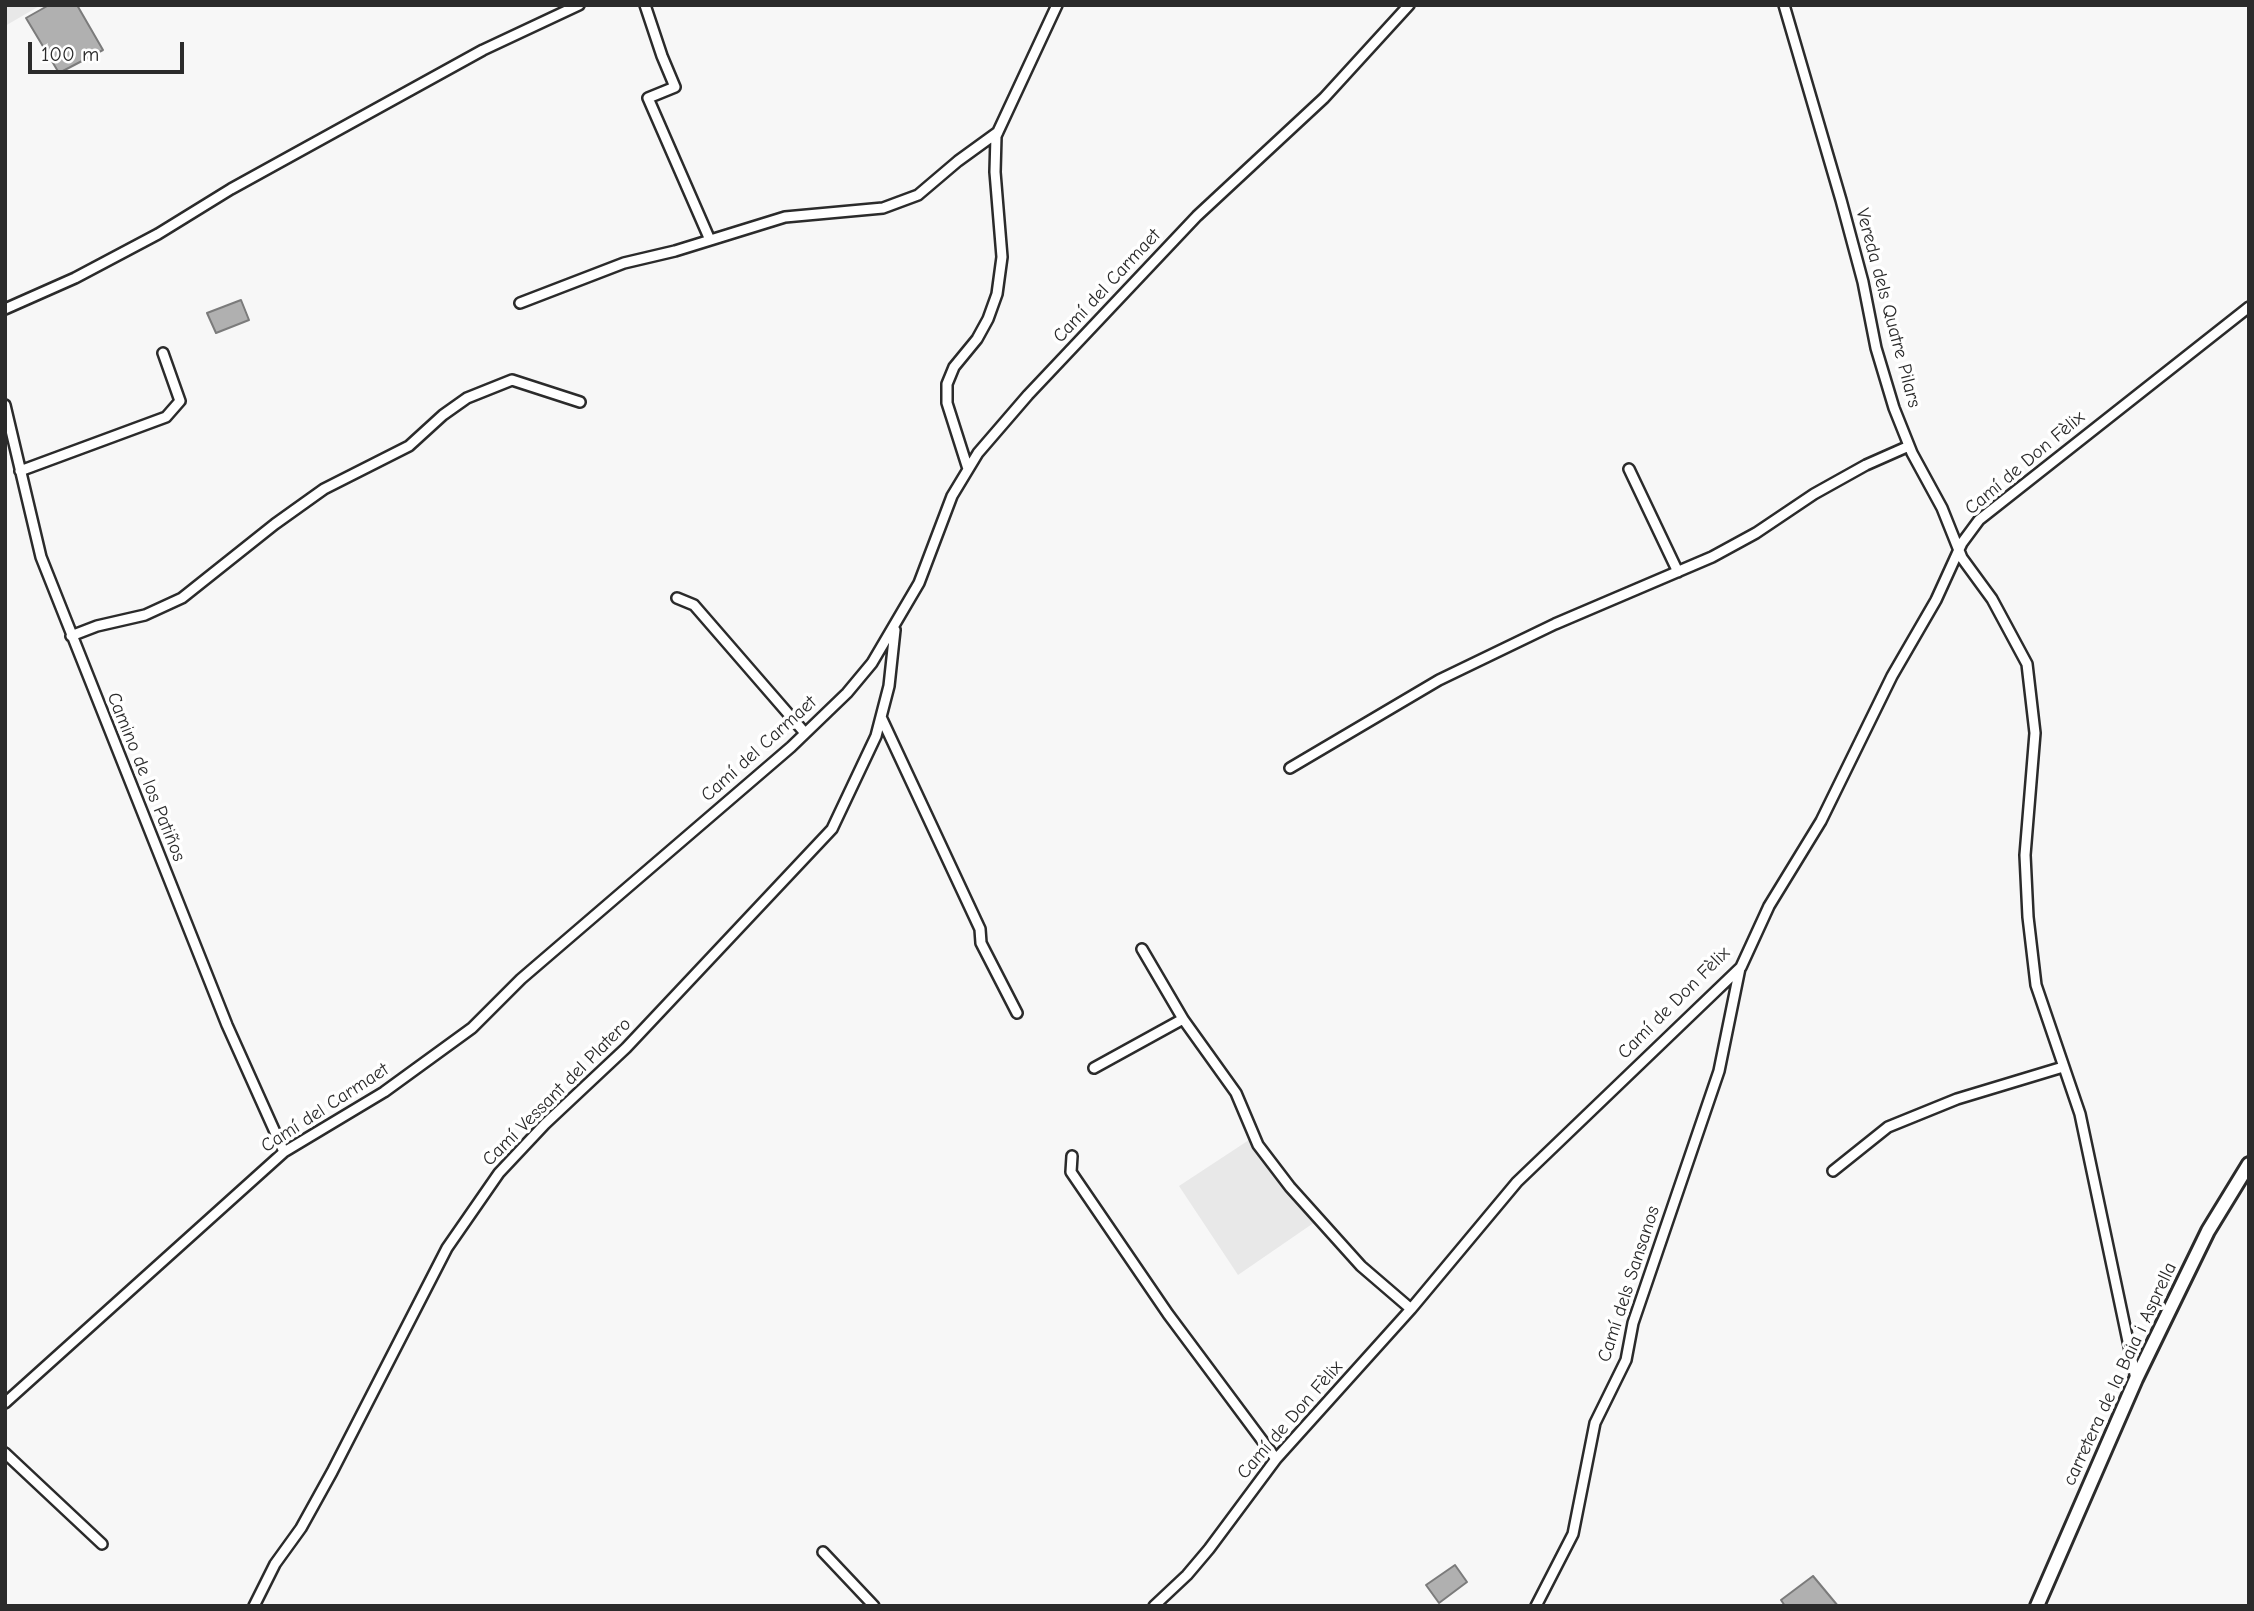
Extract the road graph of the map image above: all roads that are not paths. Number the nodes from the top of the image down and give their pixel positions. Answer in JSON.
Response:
{"nodes":[{"id":1,"x":579,"y":5,"type":"edge"},
{"id":2,"x":645,"y":5,"type":"edge"},
{"id":3,"x":1057,"y":5,"type":"edge"},
{"id":4,"x":1409,"y":5,"type":"edge"},
{"id":5,"x":1784,"y":5,"type":"edge"},
{"id":6,"x":998,"y":132,"type":"junction"},
{"id":7,"x":710,"y":240,"type":"junction"},
{"id":8,"x":520,"y":303,"type":"dead end"},
{"id":9,"x":2249,"y":307,"type":"edge"},
{"id":10,"x":5,"y":309,"type":"edge"},
{"id":11,"x":163,"y":353,"type":"dead end"},
{"id":12,"x":580,"y":402,"type":"dead end"},
{"id":13,"x":5,"y":405,"type":"edge"},
{"id":14,"x":1909,"y":446,"type":"junction"},
{"id":15,"x":16,"y":457,"type":"junction"},
{"id":16,"x":5,"y":461,"type":"edge"},
{"id":17,"x":968,"y":469,"type":"junction"},
{"id":18,"x":1629,"y":469,"type":"dead end"},
{"id":19,"x":20,"y":471,"type":"junction"},
{"id":20,"x":1959,"y":550,"type":"junction"},
{"id":21,"x":1678,"y":572,"type":"junction"},
{"id":22,"x":677,"y":598,"type":"dead end"},
{"id":23,"x":896,"y":625,"type":"junction"},
{"id":24,"x":71,"y":636,"type":"junction"},
{"id":25,"x":881,"y":718,"type":"junction"},
{"id":26,"x":805,"y":733,"type":"junction"},
{"id":27,"x":1290,"y":768,"type":"dead end"},
{"id":28,"x":1142,"y":949,"type":"dead end"},
{"id":29,"x":1741,"y":967,"type":"junction"},
{"id":30,"x":1017,"y":1013,"type":"dead end"},
{"id":31,"x":1183,"y":1019,"type":"junction"},
{"id":32,"x":2063,"y":1067,"type":"junction"},
{"id":33,"x":1094,"y":1068,"type":"dead end"},
{"id":34,"x":284,"y":1152,"type":"junction"},
{"id":35,"x":1072,"y":1156,"type":"dead end"},
{"id":36,"x":2249,"y":1164,"type":"edge"},
{"id":37,"x":1833,"y":1171,"type":"dead end"},
{"id":38,"x":1411,"y":1309,"type":"junction"},
{"id":39,"x":2136,"y":1379,"type":"junction"},
{"id":40,"x":5,"y":1403,"type":"edge"},
{"id":41,"x":5,"y":1453,"type":"edge"},
{"id":42,"x":1276,"y":1459,"type":"junction"},
{"id":43,"x":103,"y":1544,"type":"dead end"},
{"id":44,"x":823,"y":1552,"type":"dead end"},
{"id":45,"x":254,"y":1606,"type":"edge"},
{"id":46,"x":874,"y":1606,"type":"edge"},
{"id":47,"x":1154,"y":1606,"type":"edge"},
{"id":48,"x":1536,"y":1606,"type":"edge"},
{"id":49,"x":2037,"y":1606,"type":"edge"}],
"edges":[{"from":1,"to":10,"type":"street"},
{"from":2,"to":7,"type":"street"},
{"from":3,"to":6,"type":"street"},
{"from":4,"to":17,"type":"street","name":"Camí del Carmaet"},
{"from":5,"to":14,"type":"street","name":"Vereda dels Quatre Pilars"},
{"from":6,"to":7,"type":"street"},
{"from":6,"to":17,"type":"street"},
{"from":7,"to":8,"type":"street"},
{"from":9,"to":20,"type":"street","name":"Camí de Don Fèlix"},
{"from":11,"to":19,"type":"street"},
{"from":12,"to":24,"type":"street"},
{"from":13,"to":15,"type":"street","name":"Camino de los Patiños"},
{"from":14,"to":20,"type":"street","name":"Vereda dels Quatre Pilars"},
{"from":14,"to":21,"type":"street"},
{"from":15,"to":16,"type":"street"},
{"from":15,"to":19,"type":"street","name":"Camino de los Patiños"},
{"from":17,"to":23,"type":"street","name":"Camí del Carmaet"},
{"from":18,"to":21,"type":"street"},
{"from":19,"to":24,"type":"street","name":"Camino de los Patiños"},
{"from":20,"to":29,"type":"street","name":"Camí de Don Fèlix"},
{"from":20,"to":32,"type":"street","name":"Vereda dels Quatre Pilars"},
{"from":21,"to":27,"type":"street"},
{"from":22,"to":26,"type":"street"},
{"from":23,"to":25,"type":"street","name":"Camí Vessant del Platero"},
{"from":23,"to":26,"type":"street","name":"Camí del Carmaet"},
{"from":24,"to":34,"type":"street","name":"Camino de los Patiños"},
{"from":25,"to":30,"type":"street"},
{"from":25,"to":45,"type":"street","name":"Camí Vessant del Platero"},
{"from":26,"to":34,"type":"street","name":"Camí del Carmaet"},
{"from":28,"to":31,"type":"street"},
{"from":29,"to":38,"type":"street","name":"Camí de Don Fèlix"},
{"from":29,"to":48,"type":"street","name":"Camí dels Sansanos"},
{"from":31,"to":33,"type":"street"},
{"from":31,"to":38,"type":"street"},
{"from":32,"to":37,"type":"street"},
{"from":32,"to":39,"type":"street","name":"Vereda dels Quatre Pilars"},
{"from":34,"to":40,"type":"street","name":"Camí del Carmaet"},
{"from":35,"to":42,"type":"street"},
{"from":36,"to":39,"type":"main road","name":"carretera de la Baia i Asprella"},
{"from":38,"to":42,"type":"street","name":"Camí de Don Fèlix"},
{"from":39,"to":49,"type":"main road","name":"carretera de la Baia i Asprella"},
{"from":41,"to":43,"type":"street"},
{"from":42,"to":47,"type":"street","name":"Camí de Don Fèlix"},
{"from":44,"to":46,"type":"street"}]}
